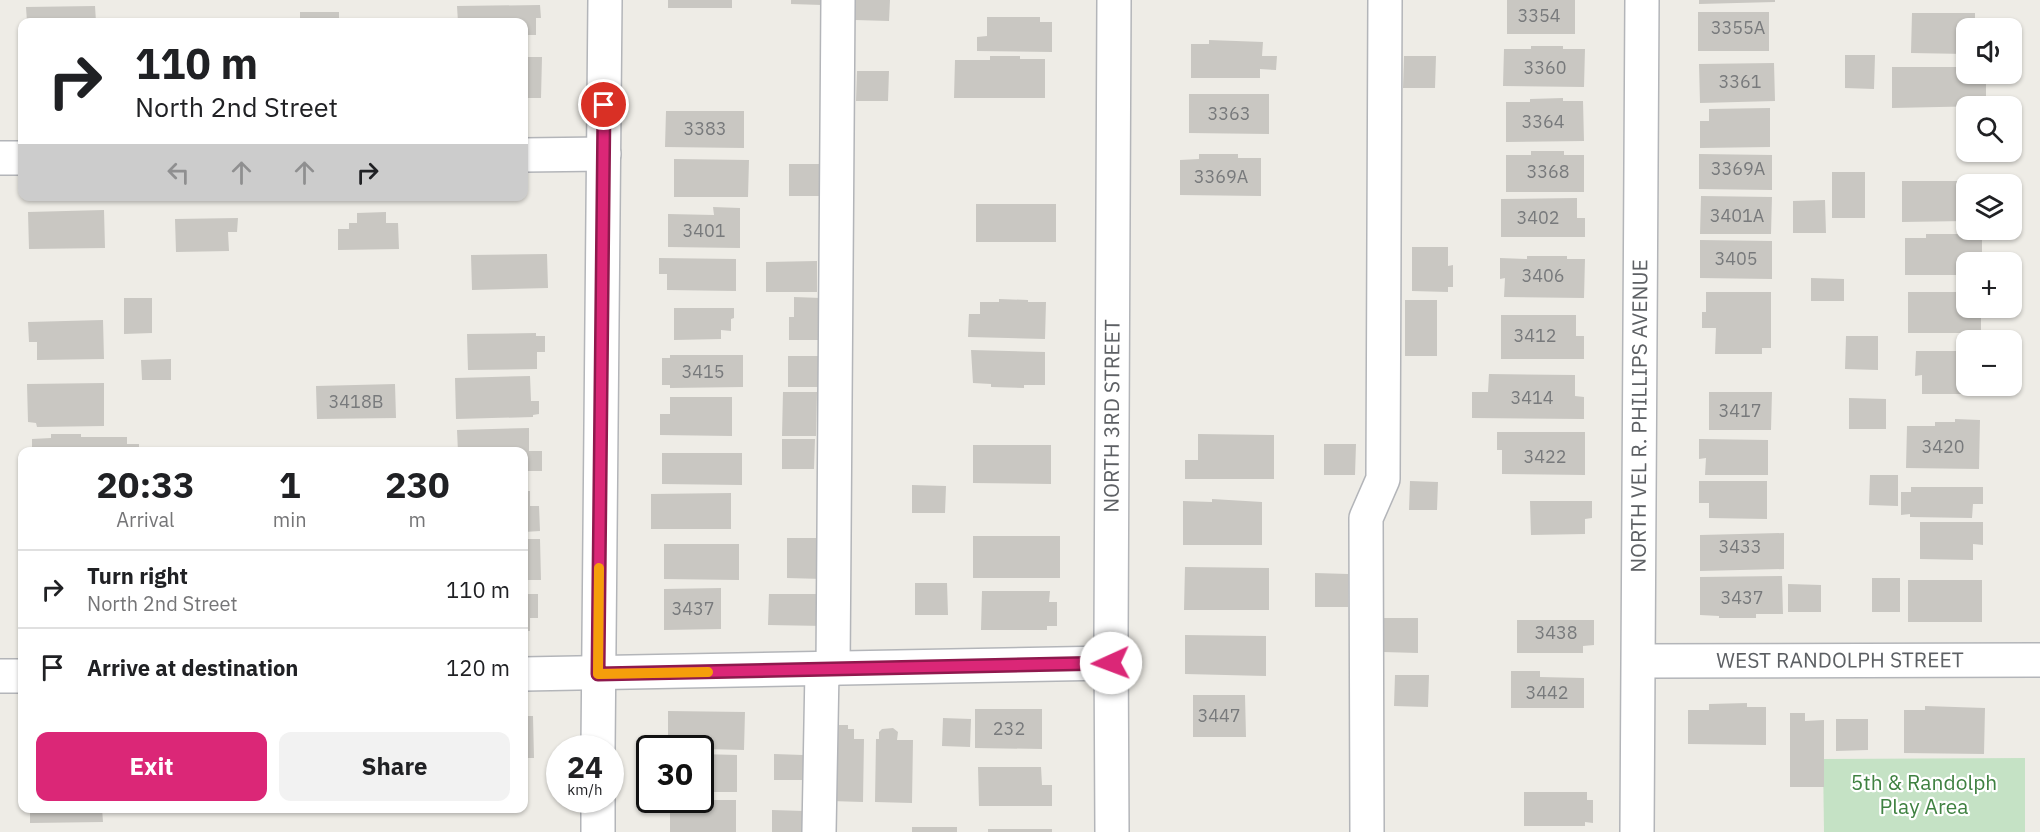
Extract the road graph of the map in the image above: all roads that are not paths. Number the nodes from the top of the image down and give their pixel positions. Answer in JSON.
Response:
{"nodes":[{"id":1,"x":605,"y":0,"type":"edge"},
{"id":2,"x":838,"y":0,"type":"edge"},
{"id":3,"x":1114,"y":0,"type":"edge"},
{"id":4,"x":1384,"y":0,"type":"edge"},
{"id":5,"x":1642,"y":0,"type":"edge"},
{"id":6,"x":604,"y":154,"type":"junction"},
{"id":7,"x":528,"y":155,"type":"edge"},
{"id":8,"x":0,"y":158,"type":"edge"},
{"id":9,"x":18,"y":158,"type":"edge"},
{"id":10,"x":2040,"y":660,"type":"edge"},
{"id":11,"x":1639,"y":661,"type":"junction"},
{"id":12,"x":1111,"y":663,"type":"junction"},
{"id":13,"x":827,"y":670,"type":"junction"},
{"id":14,"x":528,"y":674,"type":"edge"},
{"id":15,"x":598,"y":674,"type":"junction"},
{"id":16,"x":0,"y":676,"type":"edge"},
{"id":17,"x":18,"y":676,"type":"edge"},
{"id":18,"x":598,"y":735,"type":"edge"},
{"id":19,"x":598,"y":813,"type":"edge"},
{"id":20,"x":598,"y":832,"type":"edge"},
{"id":21,"x":819,"y":832,"type":"edge"},
{"id":22,"x":1112,"y":832,"type":"edge"},
{"id":23,"x":1367,"y":832,"type":"edge"},
{"id":24,"x":1637,"y":832,"type":"edge"}],
"edges":[{"from":1,"to":6,"type":"street"},
{"from":2,"to":13,"type":"street"},
{"from":3,"to":12,"type":"street","name":"NORTH 3RD STREET"},
{"from":4,"to":23,"type":"street"},
{"from":5,"to":11,"type":"street","name":"NORTH VEL R. PHILLIPS AVENUE"},
{"from":6,"to":7,"type":"street"},
{"from":6,"to":15,"type":"street"},
{"from":8,"to":9,"type":"street"},
{"from":10,"to":11,"type":"street","name":"WEST RANDOLPH STREET"},
{"from":11,"to":24,"type":"street","name":"NORTH VEL R. PHILLIPS AVENUE"},
{"from":12,"to":13,"type":"street"},
{"from":12,"to":22,"type":"street","name":"NORTH 3RD STREET"},
{"from":13,"to":15,"type":"street"},
{"from":13,"to":21,"type":"street"},
{"from":14,"to":15,"type":"street"},
{"from":15,"to":18,"type":"street"},
{"from":16,"to":17,"type":"street"},
{"from":19,"to":20,"type":"street"}]}
